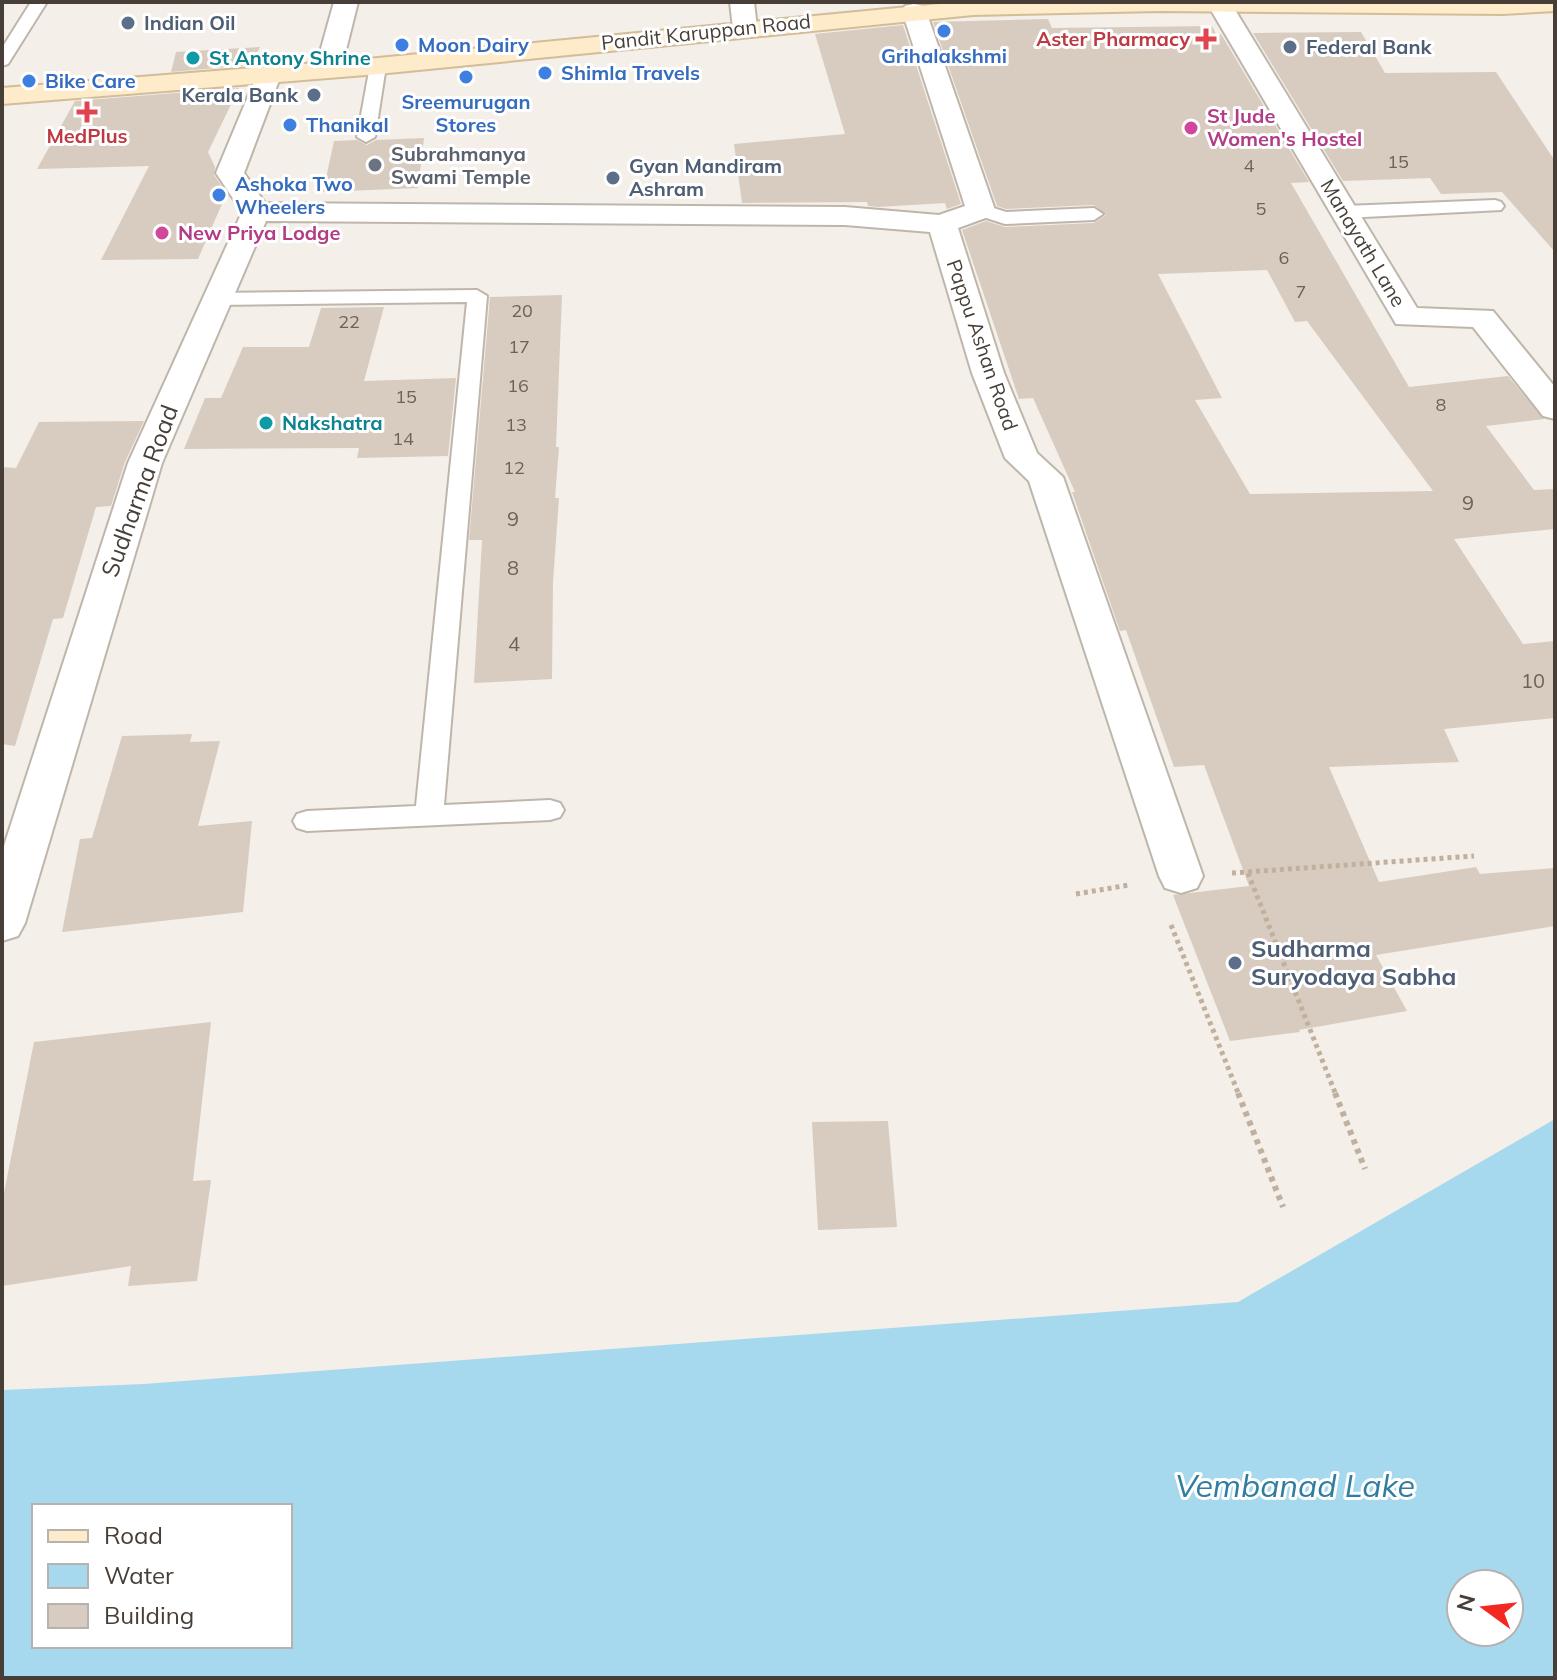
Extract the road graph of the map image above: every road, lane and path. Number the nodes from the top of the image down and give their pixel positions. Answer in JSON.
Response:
{"nodes":[{"id":1,"x":39,"y":2,"type":"edge"},
{"id":2,"x":346,"y":2,"type":"edge"},
{"id":3,"x":742,"y":2,"type":"edge"},
{"id":4,"x":1346,"y":4,"type":"edge"},
{"id":5,"x":1555,"y":4,"type":"edge"},
{"id":6,"x":1220,"y":5,"type":"junction"},
{"id":7,"x":914,"y":11,"type":"junction"},
{"id":8,"x":745,"y":28,"type":"junction"},
{"id":9,"x":2,"y":61,"type":"edge"},
{"id":10,"x":378,"y":66,"type":"junction"},
{"id":11,"x":328,"y":70,"type":"junction"},
{"id":12,"x":268,"y":75,"type":"junction"},
{"id":13,"x":2,"y":96,"type":"edge"},
{"id":14,"x":366,"y":137,"type":"dead end"},
{"id":15,"x":1495,"y":206,"type":"dead end"},
{"id":16,"x":981,"y":210,"type":"junction"},
{"id":17,"x":256,"y":212,"type":"junction"},
{"id":18,"x":1345,"y":212,"type":"junction"},
{"id":19,"x":1094,"y":214,"type":"dead end"},
{"id":20,"x":942,"y":224,"type":"junction"},
{"id":21,"x":215,"y":299,"type":"junction"},
{"id":22,"x":1555,"y":409,"type":"edge"},
{"id":23,"x":550,"y":810,"type":"dead end"},
{"id":24,"x":429,"y":815,"type":"junction"},
{"id":25,"x":307,"y":821,"type":"dead end"},
{"id":26,"x":1474,"y":856,"type":"dead end"},
{"id":27,"x":1248,"y":873,"type":"junction"},
{"id":28,"x":1167,"y":879,"type":"junction"},
{"id":29,"x":1076,"y":894,"type":"dead end"},
{"id":30,"x":2,"y":923,"type":"edge"},
{"id":31,"x":1365,"y":1169,"type":"dead end"},
{"id":32,"x":1283,"y":1207,"type":"dead end"}],
"edges":[{"from":1,"to":9,"type":"lane"},
{"from":2,"to":11,"type":"street"},
{"from":3,"to":8,"type":"street"},
{"from":4,"to":5,"type":"main road","name":"Pandit Karuppan Road"},
{"from":4,"to":6,"type":"main road","name":"Pandit Karuppan Road"},
{"from":6,"to":7,"type":"main road","name":"Pandit Karuppan Road"},
{"from":6,"to":18,"type":"street","name":"Manayath Lane"},
{"from":7,"to":8,"type":"main road","name":"Pandit Karuppan Road"},
{"from":7,"to":16,"type":"street"},
{"from":8,"to":10,"type":"main road","name":"Pandit Karuppan Road"},
{"from":10,"to":11,"type":"main road","name":"Pandit Karuppan Road"},
{"from":10,"to":14,"type":"lane"},
{"from":11,"to":12,"type":"main road","name":"Pandit Karuppan Road"},
{"from":12,"to":13,"type":"main road","name":"Pandit Karuppan Road"},
{"from":12,"to":17,"type":"street"},
{"from":15,"to":18,"type":"lane"},
{"from":16,"to":19,"type":"lane"},
{"from":16,"to":20,"type":"street"},
{"from":17,"to":20,"type":"street"},
{"from":17,"to":21,"type":"street","name":"Sudharma Road"},
{"from":18,"to":22,"type":"street","name":"Manayath Lane"},
{"from":20,"to":28,"type":"street","name":"Pappu Ashan Road"},
{"from":21,"to":24,"type":"lane"},
{"from":21,"to":30,"type":"street","name":"Sudharma Road"},
{"from":23,"to":24,"type":"lane"},
{"from":24,"to":25,"type":"lane"},
{"from":26,"to":27,"type":"path"},
{"from":27,"to":28,"type":"path"},
{"from":27,"to":31,"type":"path"},
{"from":28,"to":29,"type":"path"},
{"from":28,"to":32,"type":"path"}]}
